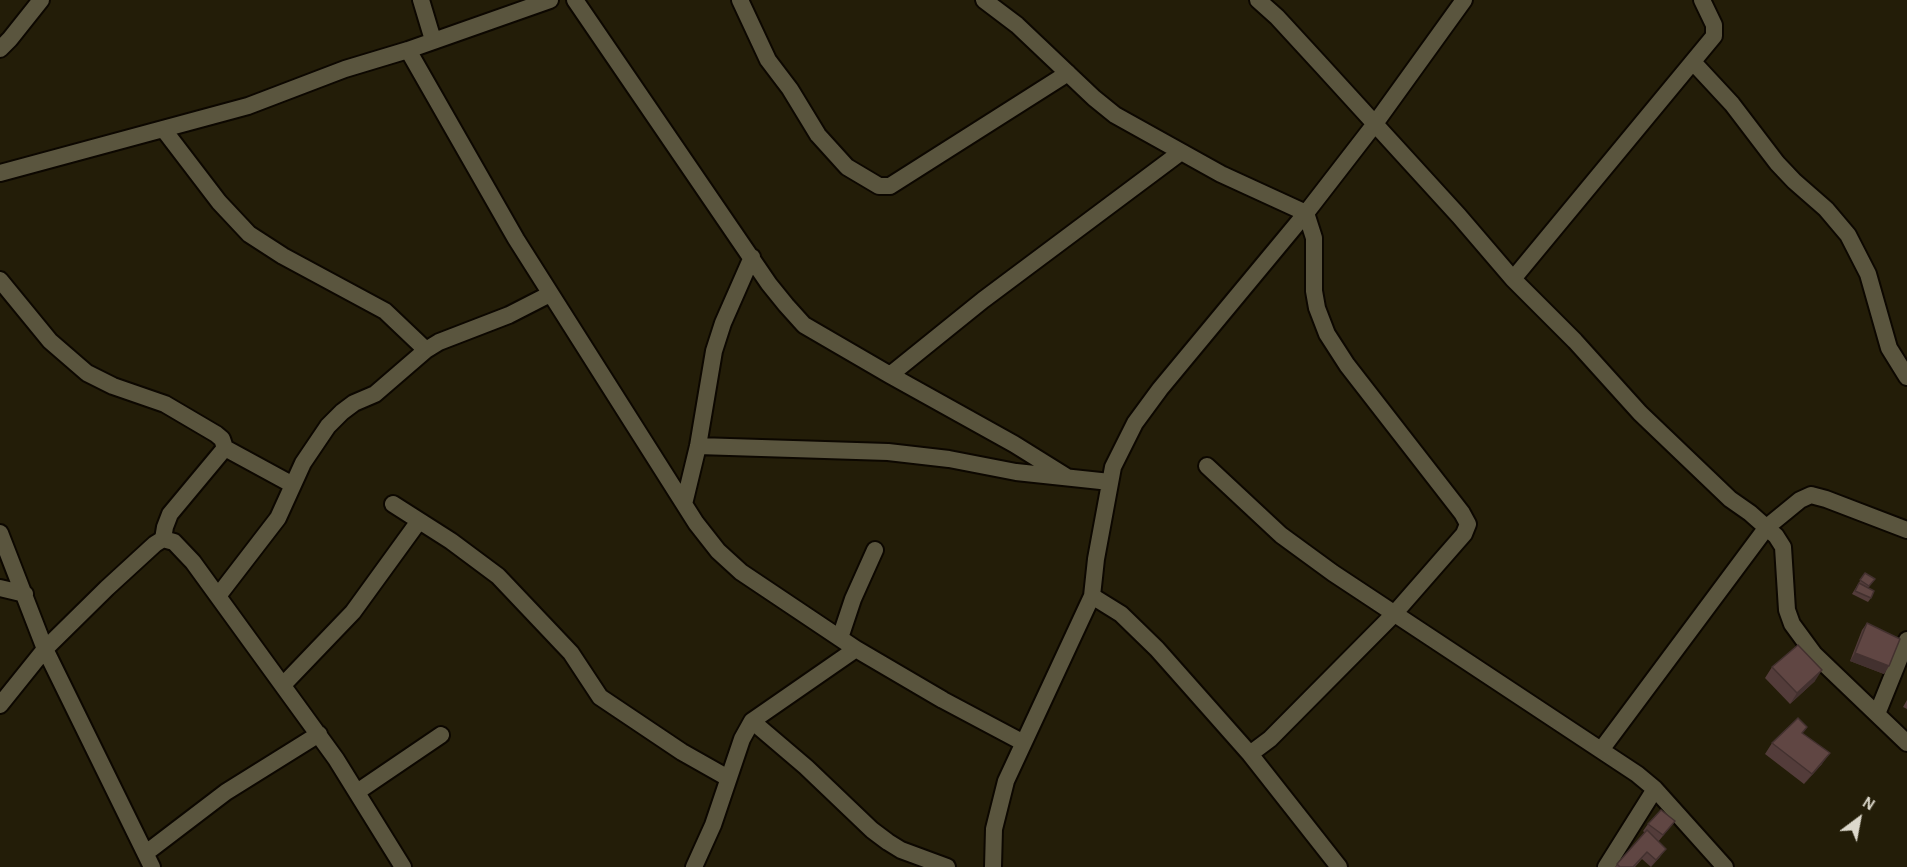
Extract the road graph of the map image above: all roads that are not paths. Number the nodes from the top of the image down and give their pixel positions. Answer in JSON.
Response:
{"nodes":[{"id":1,"x":42,"y":0,"type":"edge"},
{"id":2,"x":421,"y":0,"type":"edge"},
{"id":3,"x":550,"y":0,"type":"edge"},
{"id":4,"x":575,"y":0,"type":"edge"},
{"id":5,"x":740,"y":0,"type":"edge"},
{"id":6,"x":984,"y":0,"type":"edge"},
{"id":7,"x":1258,"y":0,"type":"edge"},
{"id":8,"x":1464,"y":0,"type":"edge"},
{"id":9,"x":1702,"y":0,"type":"edge"},
{"id":10,"x":433,"y":40,"type":"junction"},
{"id":11,"x":0,"y":49,"type":"edge"},
{"id":12,"x":408,"y":50,"type":"junction"},
{"id":13,"x":1693,"y":62,"type":"junction"},
{"id":14,"x":1068,"y":73,"type":"junction"},
{"id":15,"x":1374,"y":125,"type":"junction"},
{"id":16,"x":164,"y":130,"type":"junction"},
{"id":17,"x":1181,"y":152,"type":"junction"},
{"id":18,"x":0,"y":174,"type":"edge"},
{"id":19,"x":1306,"y":213,"type":"junction"},
{"id":20,"x":752,"y":257,"type":"junction"},
{"id":21,"x":1513,"y":279,"type":"junction"},
{"id":22,"x":0,"y":280,"type":"edge"},
{"id":23,"x":550,"y":294,"type":"junction"},
{"id":24,"x":426,"y":350,"type":"junction"},
{"id":25,"x":890,"y":375,"type":"junction"},
{"id":26,"x":1907,"y":377,"type":"edge"},
{"id":27,"x":698,"y":446,"type":"junction"},
{"id":28,"x":225,"y":448,"type":"junction"},
{"id":29,"x":1207,"y":466,"type":"dead end"},
{"id":30,"x":1067,"y":477,"type":"junction"},
{"id":31,"x":1110,"y":482,"type":"junction"},
{"id":32,"x":293,"y":485,"type":"junction"},
{"id":33,"x":393,"y":504,"type":"dead end"},
{"id":34,"x":684,"y":504,"type":"junction"},
{"id":35,"x":419,"y":521,"type":"junction"},
{"id":36,"x":1767,"y":527,"type":"junction"},
{"id":37,"x":1907,"y":530,"type":"edge"},
{"id":38,"x":0,"y":533,"type":"edge"},
{"id":39,"x":163,"y":539,"type":"junction"},
{"id":40,"x":875,"y":550,"type":"dead end"},
{"id":41,"x":0,"y":588,"type":"edge"},
{"id":42,"x":25,"y":594,"type":"junction"},
{"id":43,"x":218,"y":596,"type":"junction"},
{"id":44,"x":1092,"y":596,"type":"junction"},
{"id":45,"x":1394,"y":614,"type":"junction"},
{"id":46,"x":840,"y":638,"type":"junction"},
{"id":47,"x":1907,"y":640,"type":"edge"},
{"id":48,"x":45,"y":649,"type":"junction"},
{"id":49,"x":856,"y":649,"type":"junction"},
{"id":50,"x":283,"y":685,"type":"junction"},
{"id":51,"x":0,"y":705,"type":"edge"},
{"id":52,"x":1876,"y":714,"type":"junction"},
{"id":53,"x":752,"y":722,"type":"junction"},
{"id":54,"x":319,"y":734,"type":"junction"},
{"id":55,"x":441,"y":735,"type":"dead end"},
{"id":56,"x":1023,"y":742,"type":"junction"},
{"id":57,"x":1907,"y":743,"type":"edge"},
{"id":58,"x":1601,"y":750,"type":"junction"},
{"id":59,"x":1251,"y":754,"type":"junction"},
{"id":60,"x":728,"y":778,"type":"junction"},
{"id":61,"x":1655,"y":789,"type":"junction"},
{"id":62,"x":357,"y":792,"type":"junction"},
{"id":63,"x":149,"y":860,"type":"edge"},
{"id":64,"x":695,"y":866,"type":"edge"},
{"id":65,"x":403,"y":867,"type":"edge"},
{"id":66,"x":947,"y":867,"type":"edge"},
{"id":67,"x":993,"y":867,"type":"edge"},
{"id":68,"x":1339,"y":867,"type":"edge"},
{"id":69,"x":1606,"y":867,"type":"edge"},
{"id":70,"x":1725,"y":867,"type":"edge"}],
"edges":[{"from":1,"to":11,"type":"street"},
{"from":2,"to":10,"type":"street"},
{"from":3,"to":10,"type":"street"},
{"from":4,"to":20,"type":"street"},
{"from":5,"to":14,"type":"street"},
{"from":6,"to":14,"type":"street"},
{"from":7,"to":15,"type":"street"},
{"from":8,"to":15,"type":"street"},
{"from":9,"to":13,"type":"street"},
{"from":10,"to":12,"type":"street"},
{"from":12,"to":16,"type":"street"},
{"from":12,"to":23,"type":"street"},
{"from":13,"to":21,"type":"street"},
{"from":13,"to":26,"type":"street"},
{"from":14,"to":17,"type":"street"},
{"from":15,"to":19,"type":"street"},
{"from":15,"to":21,"type":"street"},
{"from":16,"to":18,"type":"street"},
{"from":16,"to":24,"type":"street"},
{"from":17,"to":19,"type":"street"},
{"from":17,"to":25,"type":"street"},
{"from":19,"to":31,"type":"street"},
{"from":19,"to":45,"type":"street"},
{"from":20,"to":25,"type":"street"},
{"from":20,"to":27,"type":"street"},
{"from":21,"to":36,"type":"street"},
{"from":22,"to":28,"type":"street"},
{"from":23,"to":24,"type":"street"},
{"from":23,"to":34,"type":"street"},
{"from":24,"to":32,"type":"street"},
{"from":25,"to":30,"type":"street"},
{"from":27,"to":30,"type":"street"},
{"from":27,"to":34,"type":"street"},
{"from":28,"to":32,"type":"street"},
{"from":28,"to":39,"type":"street"},
{"from":29,"to":45,"type":"street"},
{"from":30,"to":31,"type":"street"},
{"from":31,"to":44,"type":"street"},
{"from":32,"to":43,"type":"street"},
{"from":33,"to":35,"type":"street"},
{"from":34,"to":46,"type":"street"},
{"from":35,"to":50,"type":"street"},
{"from":35,"to":60,"type":"street"},
{"from":36,"to":37,"type":"street"},
{"from":36,"to":52,"type":"street"},
{"from":36,"to":58,"type":"street"},
{"from":38,"to":42,"type":"street"},
{"from":39,"to":43,"type":"street"},
{"from":39,"to":48,"type":"street"},
{"from":40,"to":46,"type":"street"},
{"from":41,"to":42,"type":"street"},
{"from":42,"to":48,"type":"street"},
{"from":43,"to":50,"type":"street"},
{"from":44,"to":56,"type":"street"},
{"from":44,"to":59,"type":"street"},
{"from":45,"to":58,"type":"street"},
{"from":45,"to":59,"type":"street"},
{"from":46,"to":49,"type":"street"},
{"from":47,"to":52,"type":"street"},
{"from":48,"to":51,"type":"street"},
{"from":48,"to":63,"type":"street"},
{"from":49,"to":53,"type":"street"},
{"from":49,"to":56,"type":"street"},
{"from":50,"to":54,"type":"street"},
{"from":52,"to":57,"type":"street"},
{"from":53,"to":60,"type":"street"},
{"from":53,"to":66,"type":"street"},
{"from":54,"to":62,"type":"street"},
{"from":54,"to":63,"type":"street"},
{"from":55,"to":62,"type":"street"},
{"from":56,"to":67,"type":"street"},
{"from":58,"to":61,"type":"street"},
{"from":59,"to":68,"type":"street"},
{"from":60,"to":64,"type":"street"},
{"from":61,"to":69,"type":"street"},
{"from":61,"to":70,"type":"street"},
{"from":62,"to":65,"type":"street"}]}
